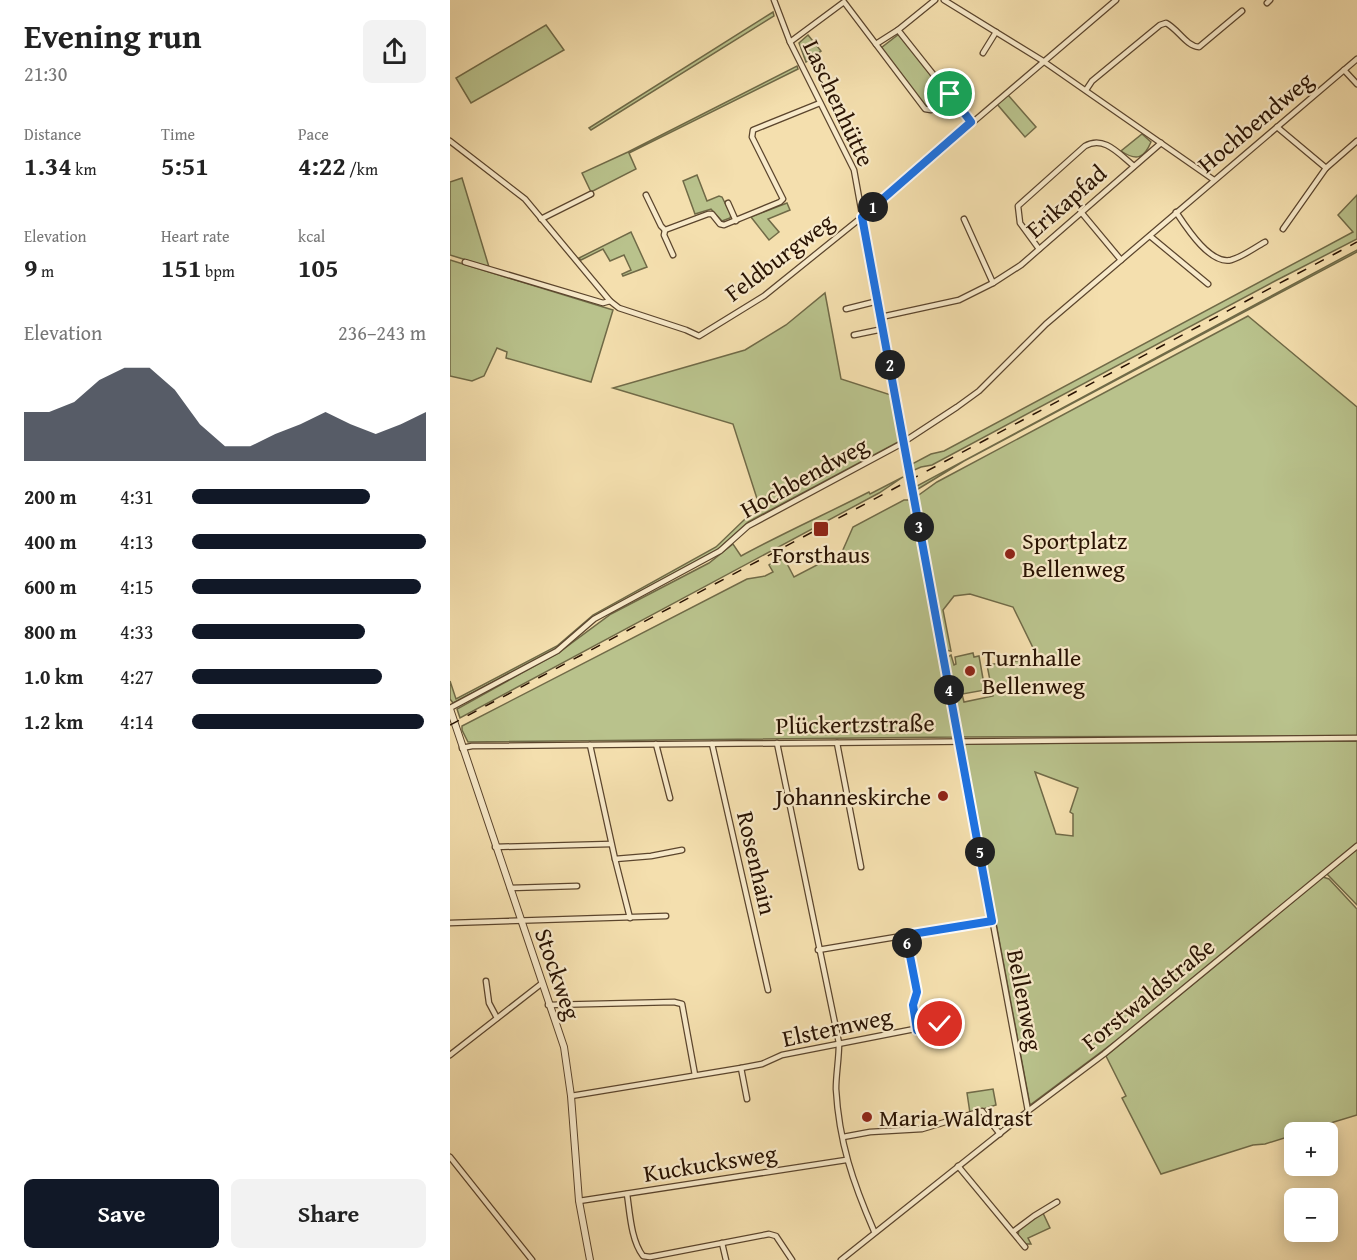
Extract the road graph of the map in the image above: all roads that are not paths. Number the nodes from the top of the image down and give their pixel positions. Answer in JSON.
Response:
{"nodes":[{"id":1,"x":774,"y":0,"type":"edge"},
{"id":2,"x":934,"y":0,"type":"edge"},
{"id":3,"x":944,"y":0,"type":"edge"},
{"id":4,"x":1116,"y":0,"type":"edge"},
{"id":5,"x":843,"y":1,"type":"edge"},
{"id":6,"x":1242,"y":11,"type":"dead end"},
{"id":7,"x":898,"y":30,"type":"junction"},
{"id":8,"x":996,"y":32,"type":"junction"},
{"id":9,"x":790,"y":42,"type":"junction"},
{"id":10,"x":876,"y":44,"type":"junction"},
{"id":11,"x":983,"y":53,"type":"dead end"},
{"id":12,"x":1357,"y":58,"type":"edge"},
{"id":13,"x":1043,"y":61,"type":"junction"},
{"id":14,"x":1344,"y":70,"type":"junction"},
{"id":15,"x":1357,"y":84,"type":"edge"},
{"id":16,"x":1084,"y":89,"type":"junction"},
{"id":17,"x":950,"y":94,"type":"junction"},
{"id":18,"x":820,"y":103,"type":"junction"},
{"id":19,"x":971,"y":122,"type":"junction"},
{"id":20,"x":1277,"y":127,"type":"junction"},
{"id":21,"x":450,"y":141,"type":"edge"},
{"id":22,"x":1357,"y":141,"type":"edge"},
{"id":23,"x":1161,"y":143,"type":"junction"},
{"id":24,"x":1134,"y":166,"type":"junction"},
{"id":25,"x":1326,"y":168,"type":"junction"},
{"id":26,"x":1214,"y":180,"type":"junction"},
{"id":27,"x":591,"y":194,"type":"dead end"},
{"id":28,"x":646,"y":195,"type":"dead end"},
{"id":29,"x":728,"y":203,"type":"dead end"},
{"id":30,"x":1081,"y":212,"type":"junction"},
{"id":31,"x":1176,"y":212,"type":"junction"},
{"id":32,"x":862,"y":217,"type":"junction"},
{"id":33,"x":541,"y":219,"type":"junction"},
{"id":34,"x":964,"y":219,"type":"dead end"},
{"id":35,"x":736,"y":221,"type":"junction"},
{"id":36,"x":1283,"y":229,"type":"dead end"},
{"id":37,"x":665,"y":230,"type":"junction"},
{"id":38,"x":1150,"y":236,"type":"junction"},
{"id":39,"x":1265,"y":242,"type":"dead end"},
{"id":40,"x":1039,"y":249,"type":"junction"},
{"id":41,"x":673,"y":255,"type":"dead end"},
{"id":42,"x":870,"y":258,"type":"joint"},
{"id":43,"x":1121,"y":260,"type":"junction"},
{"id":44,"x":465,"y":262,"type":"dead end"},
{"id":45,"x":993,"y":283,"type":"junction"},
{"id":46,"x":1208,"y":284,"type":"dead end"},
{"id":47,"x":610,"y":301,"type":"junction"},
{"id":48,"x":878,"y":301,"type":"junction"},
{"id":49,"x":846,"y":309,"type":"dead end"},
{"id":50,"x":881,"y":317,"type":"junction"},
{"id":51,"x":883,"y":329,"type":"junction"},
{"id":52,"x":854,"y":335,"type":"dead end"},
{"id":53,"x":904,"y":442,"type":"junction"},
{"id":54,"x":450,"y":709,"type":"edge"},
{"id":55,"x":1357,"y":738,"type":"edge"},
{"id":56,"x":959,"y":741,"type":"junction"},
{"id":57,"x":777,"y":743,"type":"junction"},
{"id":58,"x":837,"y":743,"type":"junction"},
{"id":59,"x":656,"y":744,"type":"junction"},
{"id":60,"x":712,"y":744,"type":"junction"},
{"id":61,"x":590,"y":745,"type":"junction"},
{"id":62,"x":462,"y":748,"type":"junction"},
{"id":63,"x":670,"y":798,"type":"dead end"},
{"id":64,"x":611,"y":844,"type":"junction"},
{"id":65,"x":1357,"y":846,"type":"edge"},
{"id":66,"x":495,"y":847,"type":"junction"},
{"id":67,"x":681,"y":850,"type":"dead end"},
{"id":68,"x":615,"y":859,"type":"junction"},
{"id":69,"x":861,"y":867,"type":"dead end"},
{"id":70,"x":577,"y":886,"type":"dead end"},
{"id":71,"x":510,"y":888,"type":"junction"},
{"id":72,"x":666,"y":916,"type":"dead end"},
{"id":73,"x":630,"y":918,"type":"junction"},
{"id":74,"x":450,"y":921,"type":"edge"},
{"id":75,"x":992,"y":921,"type":"junction"},
{"id":76,"x":521,"y":922,"type":"junction"},
{"id":77,"x":906,"y":935,"type":"junction"},
{"id":78,"x":818,"y":950,"type":"junction"},
{"id":79,"x":486,"y":981,"type":"dead end"},
{"id":80,"x":541,"y":984,"type":"junction"},
{"id":81,"x":768,"y":990,"type":"dead end"},
{"id":82,"x":548,"y":1005,"type":"junction"},
{"id":83,"x":497,"y":1018,"type":"junction"},
{"id":84,"x":940,"y":1024,"type":"dead end"},
{"id":85,"x":917,"y":1030,"type":"junction"},
{"id":86,"x":839,"y":1043,"type":"junction"},
{"id":87,"x":450,"y":1055,"type":"edge"},
{"id":88,"x":741,"y":1068,"type":"junction"},
{"id":89,"x":695,"y":1075,"type":"junction"},
{"id":90,"x":571,"y":1096,"type":"junction"},
{"id":91,"x":747,"y":1099,"type":"dead end"},
{"id":92,"x":1028,"y":1111,"type":"junction"},
{"id":93,"x":1000,"y":1134,"type":"junction"},
{"id":94,"x":843,"y":1137,"type":"junction"},
{"id":95,"x":450,"y":1157,"type":"edge"},
{"id":96,"x":846,"y":1160,"type":"junction"},
{"id":97,"x":958,"y":1166,"type":"junction"},
{"id":98,"x":627,"y":1194,"type":"junction"},
{"id":99,"x":579,"y":1201,"type":"junction"},
{"id":100,"x":1057,"y":1202,"type":"dead end"},
{"id":101,"x":874,"y":1231,"type":"junction"},
{"id":102,"x":1014,"y":1231,"type":"junction"},
{"id":103,"x":722,"y":1243,"type":"junction"},
{"id":104,"x":1025,"y":1247,"type":"dead end"},
{"id":105,"x":662,"y":1258,"type":"edge"},
{"id":106,"x":531,"y":1260,"type":"edge"},
{"id":107,"x":590,"y":1260,"type":"edge"},
{"id":108,"x":726,"y":1260,"type":"edge"},
{"id":109,"x":792,"y":1260,"type":"edge"},
{"id":110,"x":840,"y":1260,"type":"edge"}],
"edges":[{"from":1,"to":9,"type":"street","name":"Laschenhütte"},
{"from":2,"to":7,"type":"street"},
{"from":3,"to":8,"type":"street"},
{"from":4,"to":13,"type":"street","name":"Feldburgweg"},
{"from":5,"to":9,"type":"street"},
{"from":5,"to":10,"type":"street"},
{"from":6,"to":16,"type":"street"},
{"from":7,"to":10,"type":"street"},
{"from":7,"to":17,"type":"street"},
{"from":8,"to":11,"type":"street"},
{"from":8,"to":13,"type":"street"},
{"from":9,"to":18,"type":"street","name":"Laschenhütte"},
{"from":10,"to":17,"type":"street"},
{"from":12,"to":14,"type":"street","name":"Hochbendweg"},
{"from":13,"to":16,"type":"street"},
{"from":13,"to":19,"type":"street","name":"Feldburgweg"},
{"from":14,"to":15,"type":"street"},
{"from":14,"to":20,"type":"street","name":"Hochbendweg"},
{"from":16,"to":23,"type":"street"},
{"from":17,"to":19,"type":"street"},
{"from":18,"to":32,"type":"street","name":"Laschenhütte"},
{"from":18,"to":35,"type":"street"},
{"from":19,"to":32,"type":"street","name":"Feldburgweg"},
{"from":20,"to":25,"type":"street"},
{"from":20,"to":26,"type":"street","name":"Hochbendweg"},
{"from":21,"to":33,"type":"street","name":"Feldburgweg"},
{"from":22,"to":25,"type":"street"},
{"from":23,"to":24,"type":"street","name":"Erikapfad"},
{"from":23,"to":26,"type":"street"},
{"from":24,"to":30,"type":"street","name":"Erikapfad"},
{"from":24,"to":40,"type":"street"},
{"from":25,"to":36,"type":"street"},
{"from":26,"to":31,"type":"street","name":"Hochbendweg"},
{"from":27,"to":33,"type":"street"},
{"from":28,"to":37,"type":"street"},
{"from":29,"to":35,"type":"street"},
{"from":30,"to":40,"type":"street","name":"Erikapfad"},
{"from":30,"to":43,"type":"street"},
{"from":31,"to":38,"type":"street","name":"Hochbendweg"},
{"from":31,"to":39,"type":"street"},
{"from":32,"to":42,"type":"street","name":"Laschenhütte"},
{"from":32,"to":47,"type":"street","name":"Feldburgweg"},
{"from":33,"to":47,"type":"street","name":"Feldburgweg"},
{"from":34,"to":45,"type":"street"},
{"from":35,"to":37,"type":"street"},
{"from":37,"to":41,"type":"street"},
{"from":38,"to":43,"type":"street","name":"Hochbendweg"},
{"from":38,"to":46,"type":"street"},
{"from":40,"to":45,"type":"street","name":"Erikapfad"},
{"from":42,"to":48,"type":"street","name":"Bellenweg"},
{"from":43,"to":53,"type":"street","name":"Hochbendweg"},
{"from":44,"to":47,"type":"street","name":"Feldburgweg"},
{"from":45,"to":50,"type":"street","name":"Erikapfad"},
{"from":48,"to":49,"type":"street"},
{"from":48,"to":50,"type":"street","name":"Bellenweg"},
{"from":50,"to":51,"type":"street","name":"Bellenweg"},
{"from":51,"to":52,"type":"street"},
{"from":51,"to":53,"type":"street","name":"Bellenweg"},
{"from":53,"to":54,"type":"street","name":"Hochbendweg"},
{"from":53,"to":56,"type":"street","name":"Bellenweg"},
{"from":54,"to":62,"type":"street","name":"Stockweg"},
{"from":55,"to":56,"type":"street","name":"Plückertzstraße"},
{"from":56,"to":58,"type":"street","name":"Plückertzstraße"},
{"from":56,"to":75,"type":"street","name":"Bellenweg"},
{"from":57,"to":58,"type":"street","name":"Plückertzstraße"},
{"from":57,"to":60,"type":"street","name":"Plückertzstraße"},
{"from":57,"to":78,"type":"street"},
{"from":58,"to":69,"type":"street"},
{"from":59,"to":60,"type":"street","name":"Plückertzstraße"},
{"from":59,"to":61,"type":"street","name":"Plückertzstraße"},
{"from":59,"to":63,"type":"street"},
{"from":60,"to":81,"type":"street","name":"Rosenhain"},
{"from":61,"to":62,"type":"street","name":"Plückertzstraße"},
{"from":61,"to":64,"type":"street"},
{"from":62,"to":66,"type":"street","name":"Stockweg"},
{"from":64,"to":66,"type":"street"},
{"from":64,"to":68,"type":"street"},
{"from":65,"to":92,"type":"street","name":"Forstwaldstraße"},
{"from":66,"to":71,"type":"street","name":"Stockweg"},
{"from":67,"to":68,"type":"street"},
{"from":68,"to":73,"type":"street"},
{"from":70,"to":71,"type":"street"},
{"from":71,"to":76,"type":"street","name":"Stockweg"},
{"from":72,"to":73,"type":"street"},
{"from":73,"to":76,"type":"street"},
{"from":74,"to":76,"type":"street"},
{"from":75,"to":77,"type":"street"},
{"from":75,"to":92,"type":"street","name":"Bellenweg"},
{"from":76,"to":80,"type":"street","name":"Stockweg"},
{"from":77,"to":78,"type":"street"},
{"from":77,"to":85,"type":"street"},
{"from":78,"to":86,"type":"street"},
{"from":79,"to":83,"type":"street"},
{"from":80,"to":82,"type":"street","name":"Stockweg"},
{"from":80,"to":83,"type":"street"},
{"from":82,"to":89,"type":"street"},
{"from":82,"to":90,"type":"street","name":"Stockweg"},
{"from":83,"to":87,"type":"street"},
{"from":84,"to":85,"type":"street","name":"Elsternweg"},
{"from":85,"to":86,"type":"street","name":"Elsternweg"},
{"from":86,"to":88,"type":"street","name":"Elsternweg"},
{"from":86,"to":94,"type":"street"},
{"from":88,"to":89,"type":"street","name":"Elsternweg"},
{"from":88,"to":91,"type":"street"},
{"from":89,"to":90,"type":"street","name":"Elsternweg"},
{"from":90,"to":99,"type":"street","name":"Stockweg"},
{"from":92,"to":93,"type":"street","name":"Forstwaldstraße"},
{"from":93,"to":94,"type":"street"},
{"from":93,"to":97,"type":"street","name":"Forstwaldstraße"},
{"from":94,"to":96,"type":"street"},
{"from":95,"to":106,"type":"street"},
{"from":96,"to":98,"type":"street","name":"Kuckucksweg"},
{"from":96,"to":101,"type":"street"},
{"from":97,"to":101,"type":"street","name":"Forstwaldstraße"},
{"from":97,"to":102,"type":"street"},
{"from":98,"to":99,"type":"street","name":"Kuckucksweg"},
{"from":98,"to":105,"type":"street"},
{"from":99,"to":107,"type":"street","name":"Stockweg"},
{"from":100,"to":102,"type":"street"},
{"from":101,"to":110,"type":"street","name":"Forstwaldstraße"},
{"from":102,"to":104,"type":"street"},
{"from":103,"to":105,"type":"street"},
{"from":103,"to":108,"type":"street"},
{"from":103,"to":109,"type":"street"}]}
